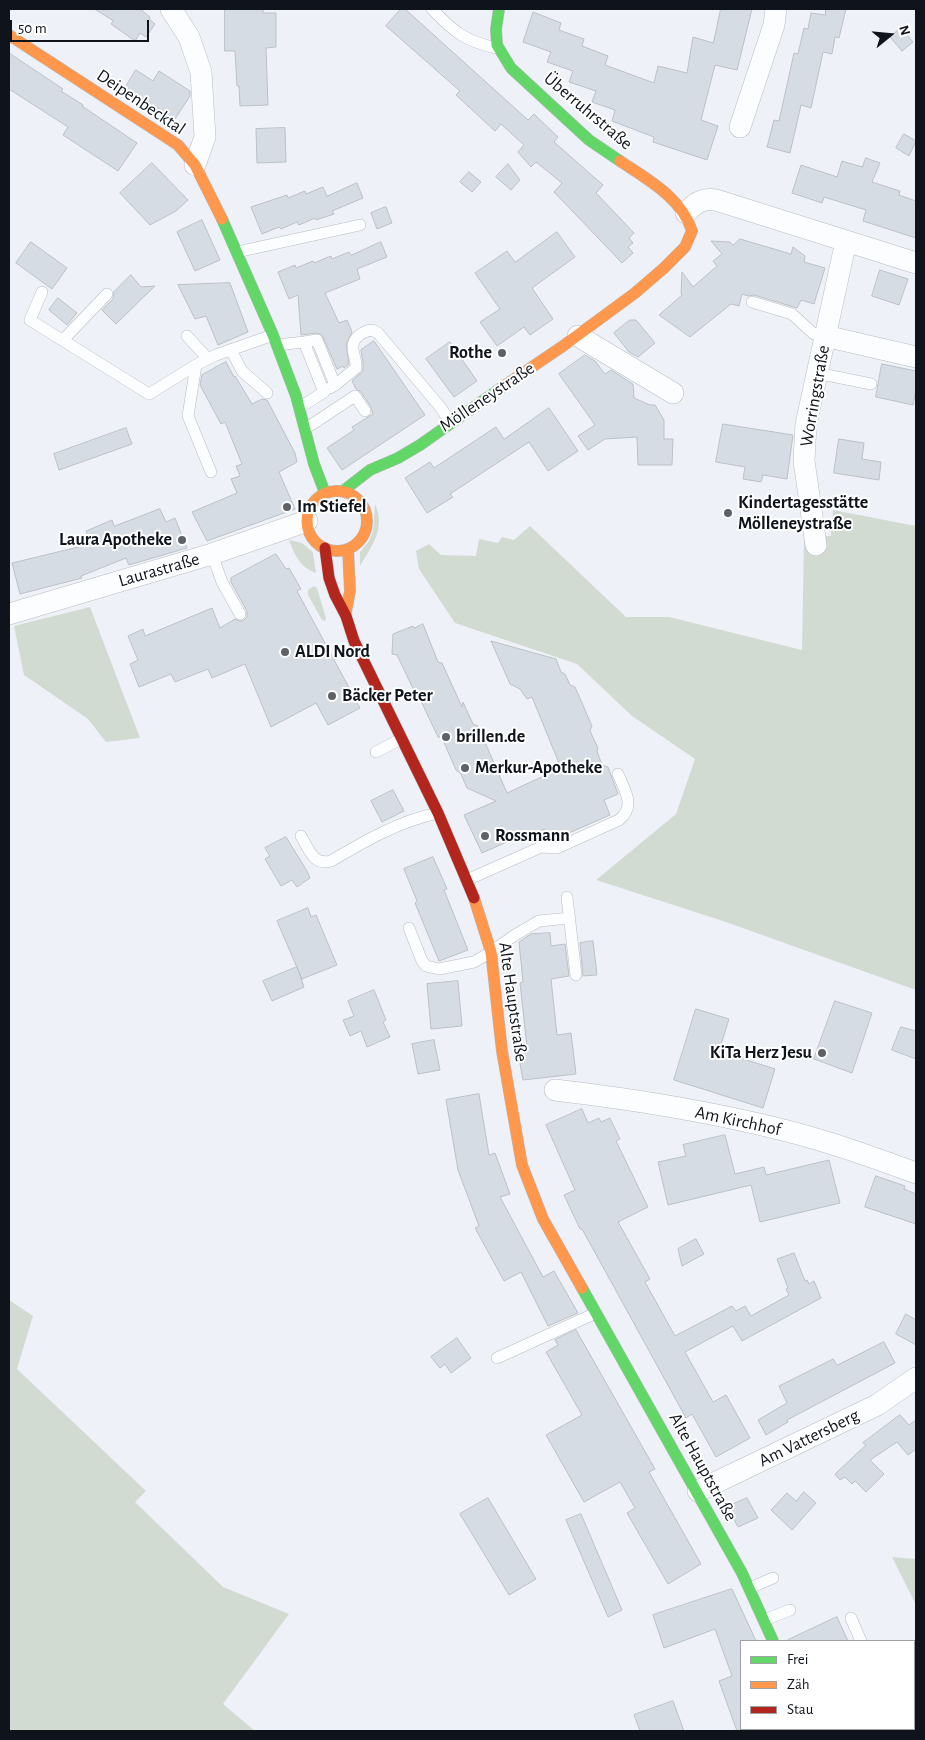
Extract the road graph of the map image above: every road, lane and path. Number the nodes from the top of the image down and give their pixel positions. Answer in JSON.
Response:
{"nodes":[{"id":1,"x":432,"y":9,"type":"edge"},
{"id":2,"x":499,"y":9,"type":"edge"},
{"id":3,"x":776,"y":9,"type":"edge"},
{"id":4,"x":173,"y":10,"type":"edge"},
{"id":5,"x":9,"y":35,"type":"edge"},
{"id":6,"x":498,"y":48,"type":"junction"},
{"id":7,"x":740,"y":127,"type":"dead end"},
{"id":8,"x":196,"y":165,"type":"junction"},
{"id":9,"x":686,"y":213,"type":"junction"},
{"id":10,"x":360,"y":224,"type":"dead end"},
{"id":11,"x":846,"y":241,"type":"junction"},
{"id":12,"x":237,"y":252,"type":"junction"},
{"id":13,"x":916,"y":262,"type":"edge"},
{"id":14,"x":42,"y":292,"type":"dead end"},
{"id":15,"x":107,"y":294,"type":"dead end"},
{"id":16,"x":752,"y":302,"type":"dead end"},
{"id":17,"x":188,"y":336,"type":"dead end"},
{"id":18,"x":578,"y":336,"type":"junction"},
{"id":19,"x":825,"y":336,"type":"junction"},
{"id":20,"x":63,"y":340,"type":"junction"},
{"id":21,"x":275,"y":340,"type":"junction"},
{"id":22,"x":304,"y":342,"type":"junction"},
{"id":23,"x":231,"y":350,"type":"junction"},
{"id":24,"x":916,"y":357,"type":"edge"},
{"id":25,"x":208,"y":359,"type":"junction"},
{"id":26,"x":196,"y":365,"type":"junction"},
{"id":27,"x":817,"y":373,"type":"junction"},
{"id":28,"x":871,"y":384,"type":"dead end"},
{"id":29,"x":335,"y":385,"type":"junction"},
{"id":30,"x":324,"y":392,"type":"junction"},
{"id":31,"x":673,"y":392,"type":"dead end"},
{"id":32,"x":267,"y":393,"type":"dead end"},
{"id":33,"x":300,"y":408,"type":"junction"},
{"id":34,"x":366,"y":411,"type":"dead end"},
{"id":35,"x":450,"y":422,"type":"junction"},
{"id":36,"x":305,"y":429,"type":"junction"},
{"id":37,"x":396,"y":458,"type":"junction"},
{"id":38,"x":211,"y":472,"type":"dead end"},
{"id":39,"x":388,"y":475,"type":"dead end"},
{"id":40,"x":343,"y":491,"type":"junction"},
{"id":41,"x":325,"y":493,"type":"junction"},
{"id":42,"x":307,"y":522,"type":"junction"},
{"id":43,"x":816,"y":545,"type":"dead end"},
{"id":44,"x":325,"y":548,"type":"junction"},
{"id":45,"x":348,"y":549,"type":"junction"},
{"id":46,"x":212,"y":554,"type":"junction"},
{"id":47,"x":9,"y":614,"type":"edge"},
{"id":48,"x":240,"y":614,"type":"dead end"},
{"id":49,"x":346,"y":616,"type":"junction"},
{"id":50,"x":401,"y":739,"type":"junction"},
{"id":51,"x":376,"y":752,"type":"dead end"},
{"id":52,"x":618,"y":774,"type":"dead end"},
{"id":53,"x":438,"y":814,"type":"junction"},
{"id":54,"x":301,"y":836,"type":"dead end"},
{"id":55,"x":467,"y":880,"type":"junction"},
{"id":56,"x":567,"y":897,"type":"dead end"},
{"id":57,"x":570,"y":918,"type":"junction"},
{"id":58,"x":409,"y":928,"type":"dead end"},
{"id":59,"x":491,"y":952,"type":"junction"},
{"id":60,"x":576,"y":975,"type":"dead end"},
{"id":61,"x":555,"y":1090,"type":"dead end"},
{"id":62,"x":916,"y":1173,"type":"edge"},
{"id":63,"x":596,"y":1312,"type":"junction"},
{"id":64,"x":497,"y":1358,"type":"dead end"},
{"id":65,"x":916,"y":1378,"type":"edge"},
{"id":66,"x":698,"y":1491,"type":"junction"},
{"id":67,"x":773,"y":1578,"type":"dead end"},
{"id":68,"x":750,"y":1588,"type":"junction"},
{"id":69,"x":790,"y":1610,"type":"dead end"},
{"id":70,"x":851,"y":1618,"type":"dead end"},
{"id":71,"x":764,"y":1620,"type":"junction"},
{"id":72,"x":773,"y":1640,"type":"edge"},
{"id":73,"x":861,"y":1640,"type":"edge"}],
"edges":[{"from":1,"to":6,"type":"lane"},
{"from":2,"to":6,"type":"main road"},
{"from":3,"to":7,"type":"street"},
{"from":4,"to":8,"type":"street"},
{"from":5,"to":8,"type":"main road","name":"Deipenbecktal"},
{"from":6,"to":9,"type":"main road","name":"Überruhrstraße"},
{"from":8,"to":12,"type":"main road","name":"Deipenbecktal"},
{"from":9,"to":11,"type":"street"},
{"from":9,"to":18,"type":"main road","name":"Mölleneystraße"},
{"from":10,"to":12,"type":"lane"},
{"from":11,"to":13,"type":"street"},
{"from":11,"to":19,"type":"street","name":"Worringstraße"},
{"from":12,"to":21,"type":"main road","name":"Deipenbecktal"},
{"from":14,"to":20,"type":"lane"},
{"from":15,"to":20,"type":"lane"},
{"from":16,"to":19,"type":"lane"},
{"from":17,"to":25,"type":"lane"},
{"from":18,"to":31,"type":"street"},
{"from":18,"to":35,"type":"main road","name":"Mölleneystraße"},
{"from":19,"to":24,"type":"street","name":"Worringstraße"},
{"from":19,"to":27,"type":"street","name":"Worringstraße"},
{"from":20,"to":26,"type":"lane"},
{"from":21,"to":22,"type":"lane"},
{"from":21,"to":23,"type":"lane"},
{"from":21,"to":33,"type":"main road","name":"Deipenbecktal"},
{"from":22,"to":29,"type":"lane"},
{"from":22,"to":30,"type":"lane"},
{"from":23,"to":25,"type":"lane"},
{"from":23,"to":32,"type":"lane"},
{"from":25,"to":26,"type":"lane"},
{"from":26,"to":38,"type":"lane"},
{"from":27,"to":28,"type":"lane"},
{"from":27,"to":43,"type":"street","name":"Worringstraße"},
{"from":29,"to":30,"type":"lane"},
{"from":29,"to":35,"type":"lane"},
{"from":30,"to":33,"type":"lane"},
{"from":33,"to":36,"type":"main road","name":"Deipenbecktal"},
{"from":34,"to":36,"type":"lane"},
{"from":35,"to":37,"type":"main road","name":"Mölleneystraße"},
{"from":36,"to":41,"type":"main road","name":"Deipenbecktal"},
{"from":37,"to":39,"type":"main road"},
{"from":37,"to":40,"type":"main road","name":"Mölleneystraße"},
{"from":40,"to":41,"type":"main road"},
{"from":40,"to":45,"type":"main road"},
{"from":41,"to":42,"type":"main road"},
{"from":42,"to":44,"type":"main road"},
{"from":42,"to":46,"type":"street","name":"Laurastraße"},
{"from":44,"to":45,"type":"main road"},
{"from":44,"to":49,"type":"main road","name":"Alte Hauptstraße"},
{"from":45,"to":49,"type":"main road","name":"Alte Hauptstraße"},
{"from":46,"to":47,"type":"street","name":"Laurastraße"},
{"from":46,"to":48,"type":"lane"},
{"from":49,"to":50,"type":"main road","name":"Alte Hauptstraße"},
{"from":50,"to":51,"type":"lane"},
{"from":50,"to":53,"type":"main road","name":"Alte Hauptstraße"},
{"from":52,"to":55,"type":"lane"},
{"from":53,"to":54,"type":"lane"},
{"from":53,"to":55,"type":"main road","name":"Alte Hauptstraße"},
{"from":55,"to":59,"type":"main road","name":"Alte Hauptstraße"},
{"from":56,"to":57,"type":"lane"},
{"from":57,"to":59,"type":"lane"},
{"from":57,"to":60,"type":"lane"},
{"from":58,"to":59,"type":"lane"},
{"from":59,"to":63,"type":"main road","name":"Alte Hauptstraße"},
{"from":61,"to":62,"type":"street","name":"Am Kirchhof"},
{"from":63,"to":64,"type":"lane"},
{"from":63,"to":66,"type":"main road","name":"Alte Hauptstraße"},
{"from":65,"to":66,"type":"street","name":"Am Vattersberg"},
{"from":66,"to":68,"type":"main road","name":"Alte Hauptstraße"},
{"from":67,"to":68,"type":"lane"},
{"from":68,"to":71,"type":"main road","name":"Alte Hauptstraße"},
{"from":69,"to":71,"type":"lane"},
{"from":70,"to":73,"type":"lane"},
{"from":71,"to":72,"type":"main road","name":"Alte Hauptstraße"}]}
